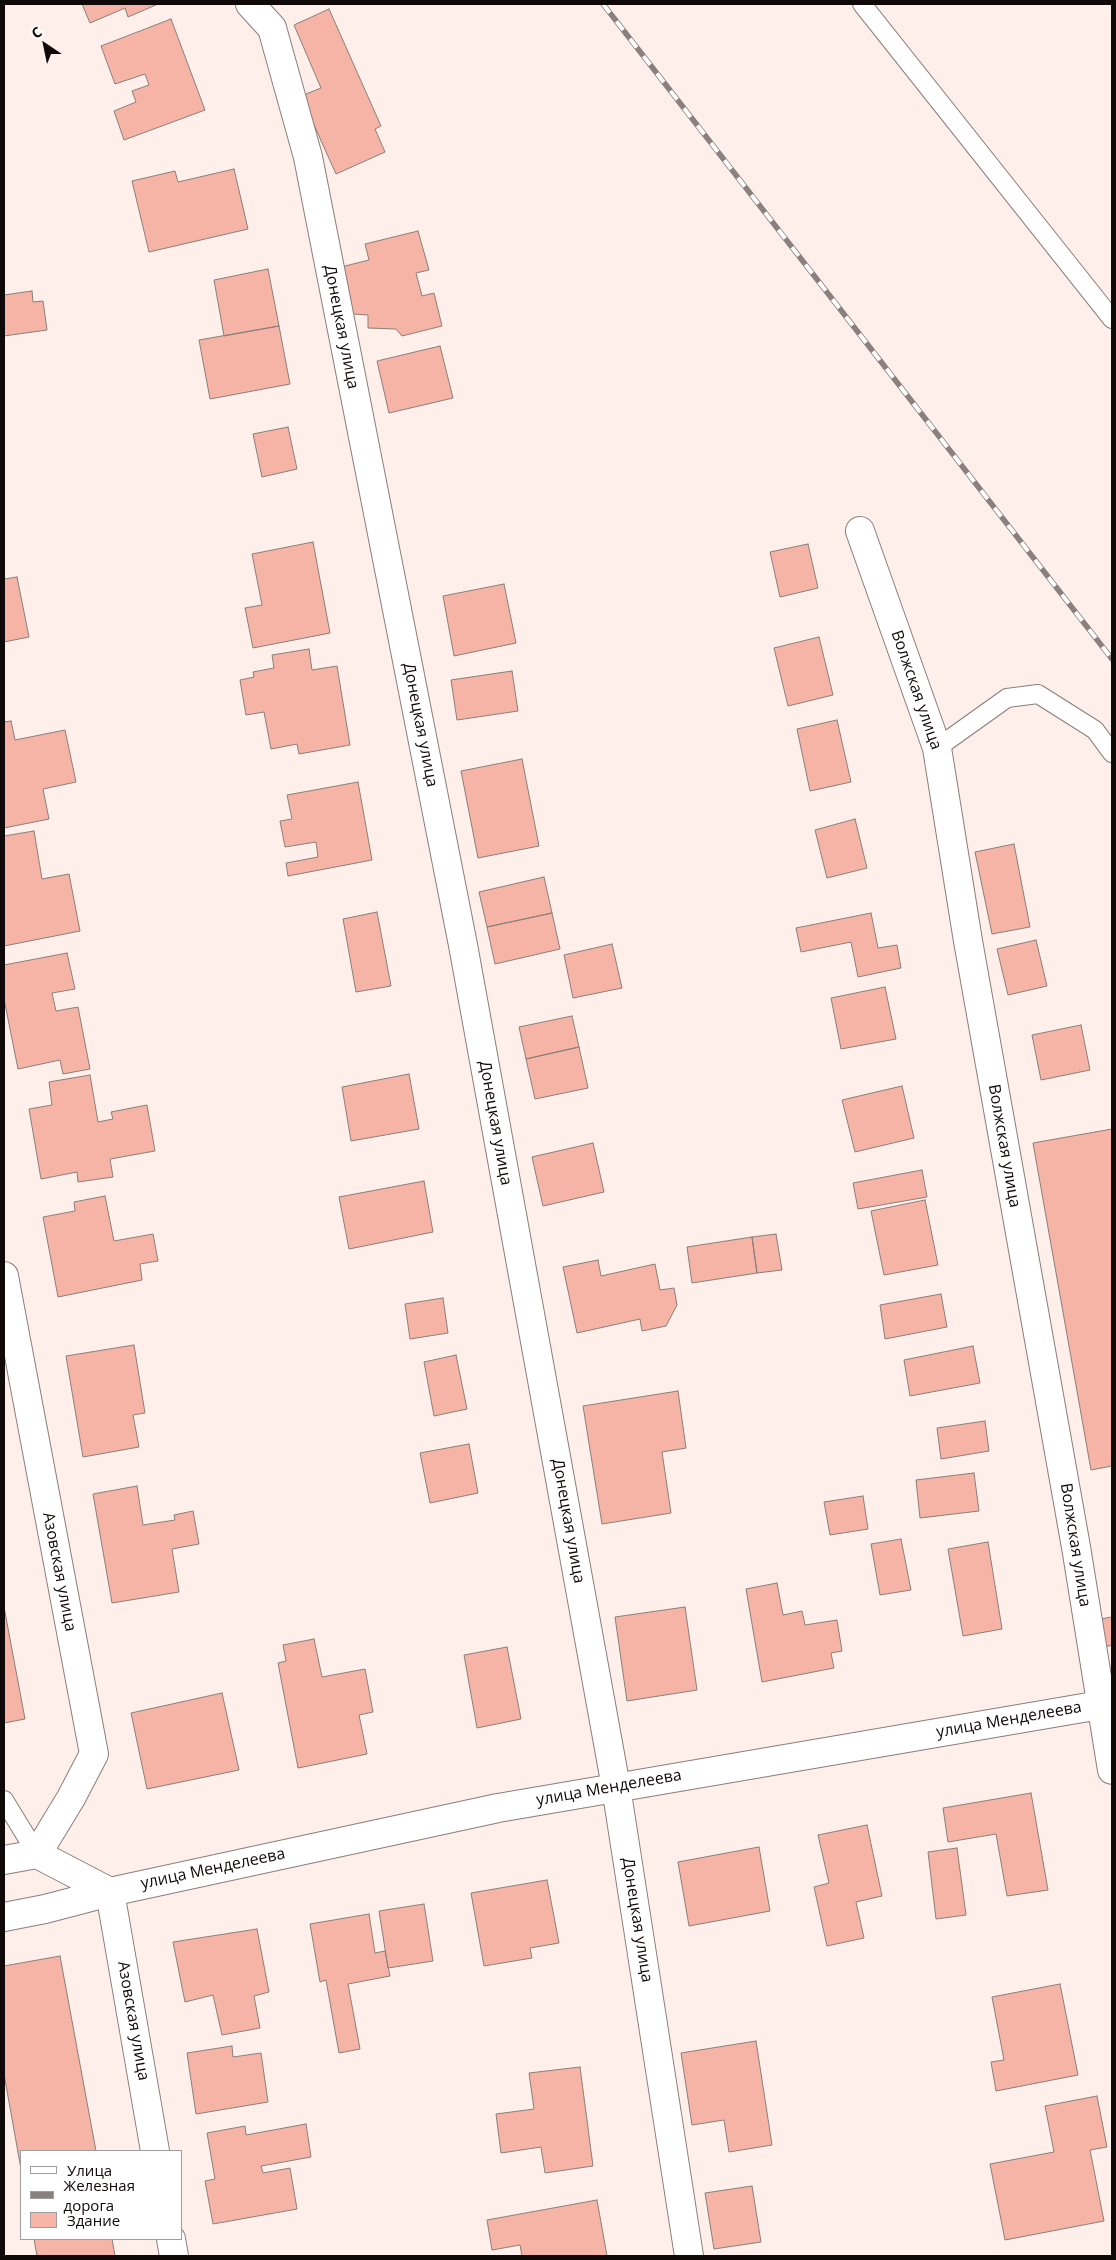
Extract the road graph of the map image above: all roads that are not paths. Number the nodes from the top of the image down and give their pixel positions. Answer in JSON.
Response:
{"nodes":[{"id":1,"x":250,"y":4,"type":"edge"},
{"id":2,"x":862,"y":4,"type":"edge"},
{"id":3,"x":1112,"y":319,"type":"edge"},
{"id":4,"x":860,"y":531,"type":"dead end"},
{"id":5,"x":937,"y":748,"type":"junction"},
{"id":6,"x":1112,"y":753,"type":"edge"},
{"id":7,"x":4,"y":1276,"type":"edge"},
{"id":8,"x":12,"y":1364,"type":"edge"},
{"id":9,"x":1107,"y":1703,"type":"edge"},
{"id":10,"x":1112,"y":1770,"type":"edge"},
{"id":11,"x":616,"y":1787,"type":"junction"},
{"id":12,"x":4,"y":1800,"type":"edge"},
{"id":13,"x":37,"y":1854,"type":"junction"},
{"id":14,"x":4,"y":1860,"type":"edge"},
{"id":15,"x":110,"y":1892,"type":"junction"},
{"id":16,"x":4,"y":1917,"type":"edge"},
{"id":17,"x":155,"y":2150,"type":"edge"},
{"id":18,"x":171,"y":2240,"type":"edge"},
{"id":19,"x":174,"y":2256,"type":"edge"},
{"id":20,"x":689,"y":2256,"type":"edge"}],
"edges":[{"from":1,"to":11,"type":"street","name":"Донецкая улица"},
{"from":2,"to":3,"type":"lane"},
{"from":4,"to":5,"type":"street","name":"Волжская улица"},
{"from":5,"to":6,"type":"lane"},
{"from":5,"to":9,"type":"street","name":"Волжская улица"},
{"from":7,"to":8,"type":"street","name":"Азовская улица"},
{"from":8,"to":13,"type":"street","name":"Азовская улица"},
{"from":9,"to":10,"type":"street","name":"Волжская улица"},
{"from":9,"to":11,"type":"street","name":"улица Менделеева"},
{"from":11,"to":15,"type":"street","name":"улица Менделеева"},
{"from":11,"to":20,"type":"street","name":"Донецкая улица"},
{"from":12,"to":13,"type":"lane"},
{"from":13,"to":14,"type":"street"},
{"from":13,"to":15,"type":"street"},
{"from":15,"to":16,"type":"street","name":"улица Менделеева"},
{"from":15,"to":17,"type":"street","name":"Азовская улица"},
{"from":18,"to":19,"type":"street"}]}
